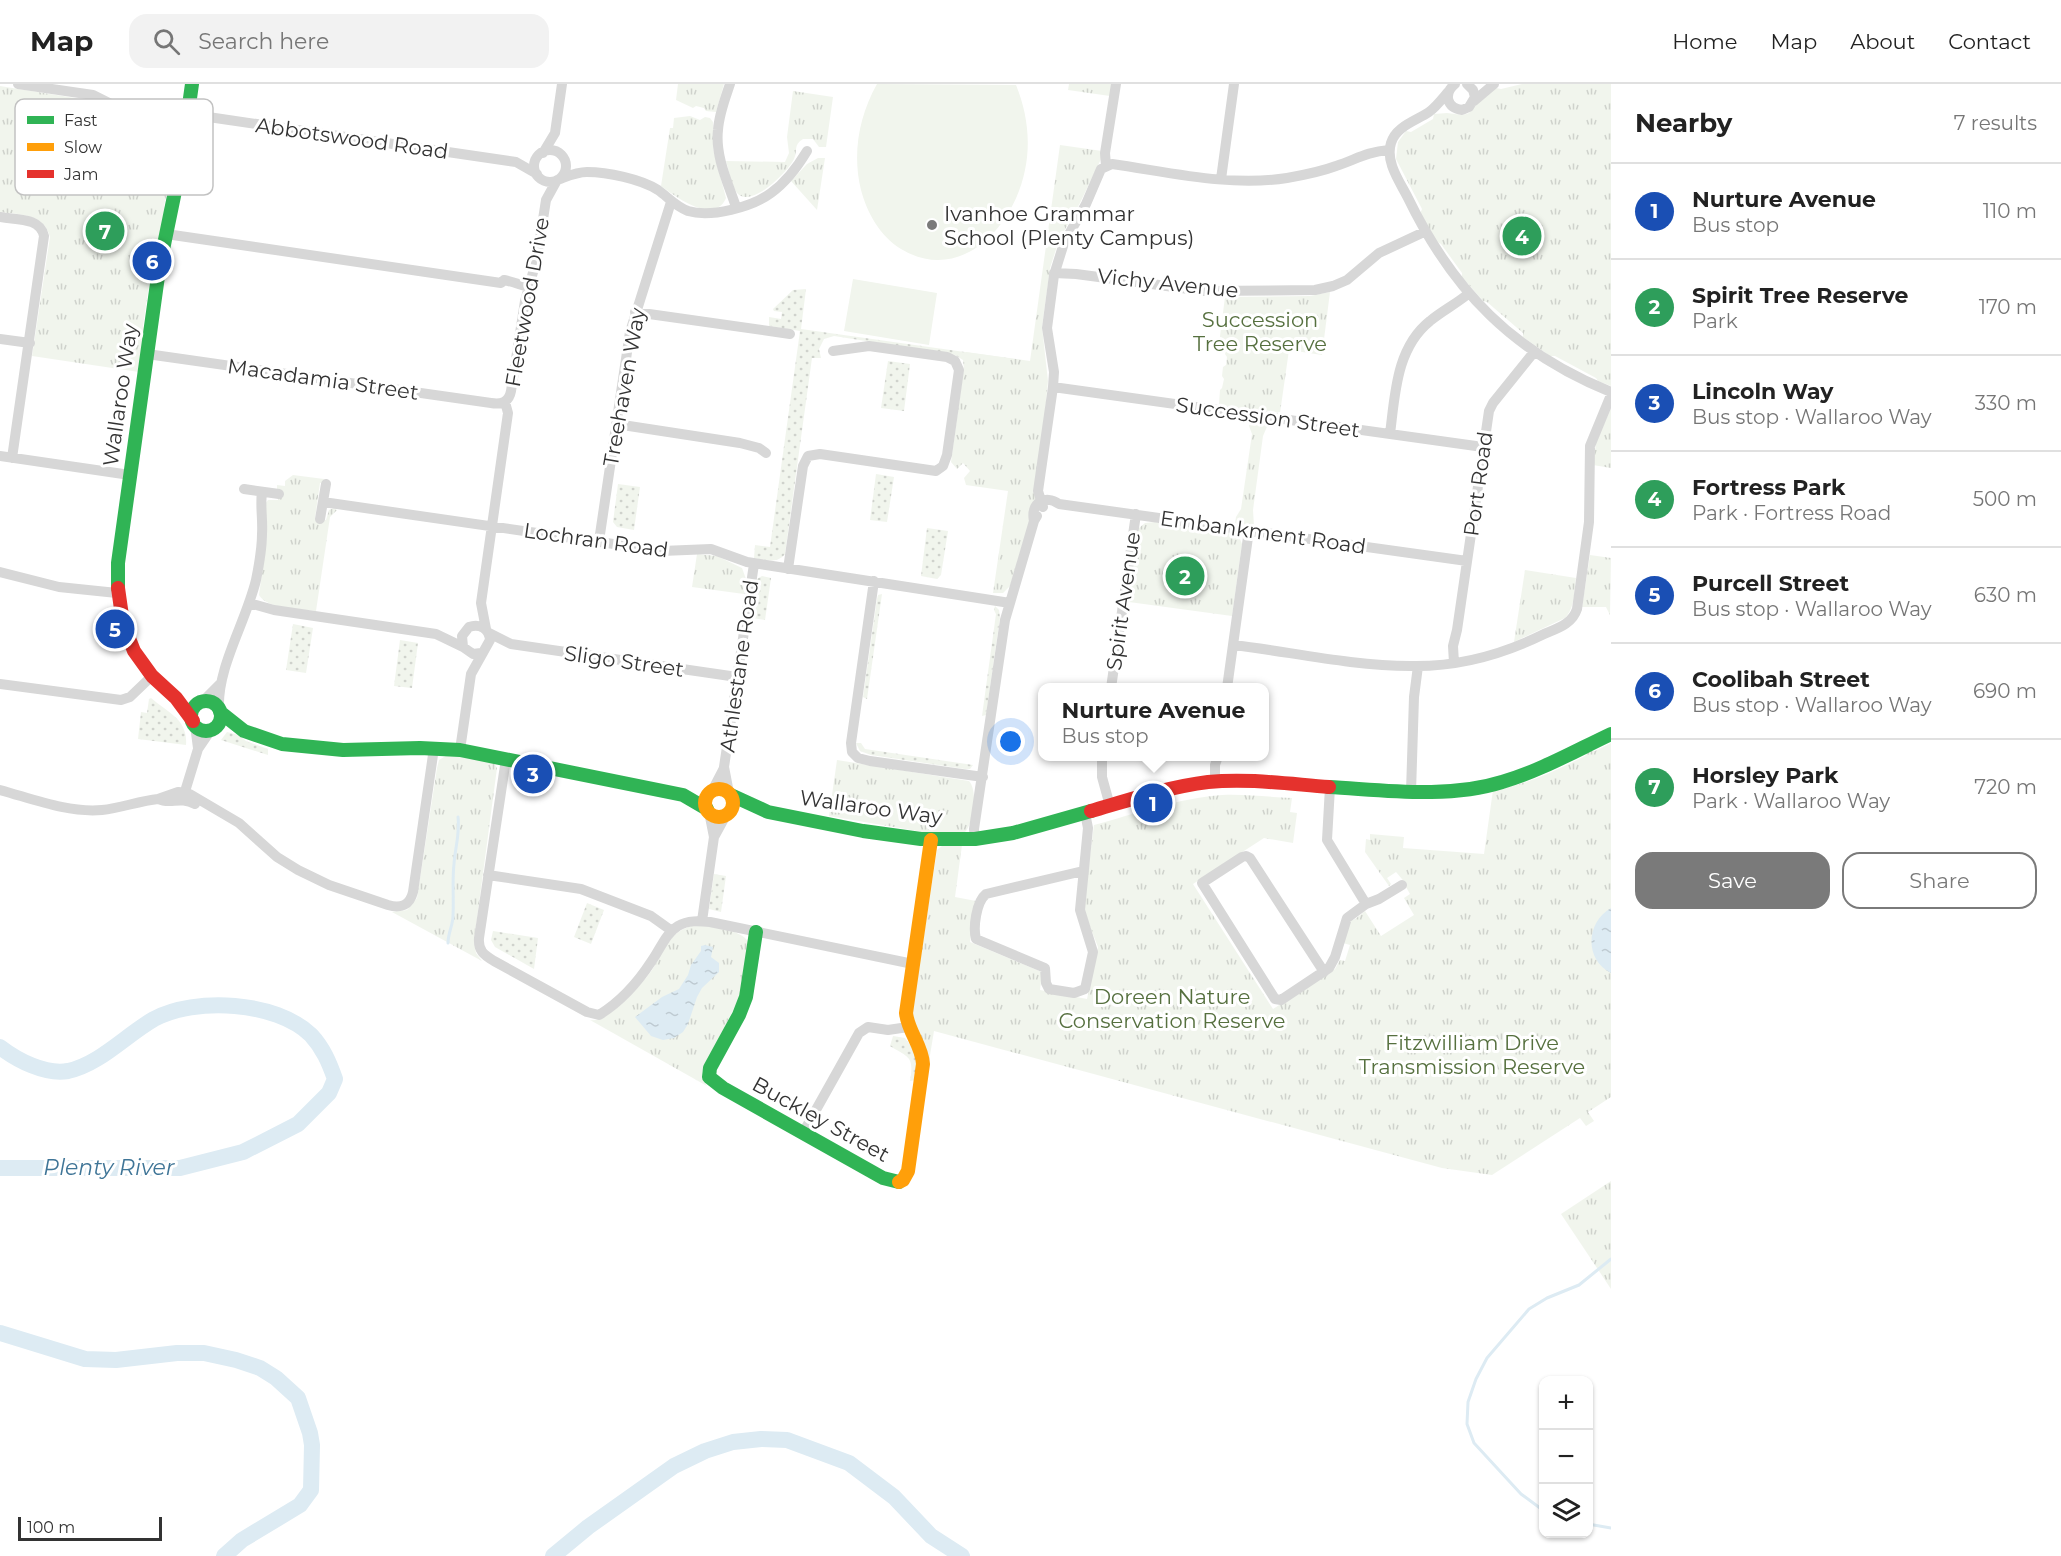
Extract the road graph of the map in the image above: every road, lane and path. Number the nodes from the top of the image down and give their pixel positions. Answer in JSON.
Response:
{"nodes":[{"id":1,"x":18,"y":84,"type":"edge"},
{"id":2,"x":192,"y":84,"type":"edge"},
{"id":3,"x":562,"y":84,"type":"edge"},
{"id":4,"x":730,"y":84,"type":"edge"},
{"id":5,"x":1116,"y":84,"type":"edge"},
{"id":6,"x":1234,"y":84,"type":"edge"},
{"id":7,"x":1467,"y":84,"type":"edge"},
{"id":8,"x":1481,"y":84,"type":"edge"},
{"id":9,"x":1494,"y":84,"type":"edge"},
{"id":10,"x":1450,"y":87,"type":"edge"},
{"id":11,"x":101,"y":99,"type":"edge"},
{"id":12,"x":190,"y":99,"type":"edge"},
{"id":13,"x":1474,"y":101,"type":"junction"},
{"id":14,"x":1455,"y":108,"type":"junction"},
{"id":15,"x":1429,"y":112,"type":"junction"},
{"id":16,"x":213,"y":118,"type":"edge"},
{"id":17,"x":555,"y":133,"type":"junction"},
{"id":18,"x":1389,"y":150,"type":"junction"},
{"id":19,"x":807,"y":151,"type":"dead end"},
{"id":20,"x":542,"y":154,"type":"junction"},
{"id":21,"x":563,"y":158,"type":"junction"},
{"id":22,"x":516,"y":162,"type":"junction"},
{"id":23,"x":1109,"y":165,"type":"junction"},
{"id":24,"x":587,"y":172,"type":"junction"},
{"id":25,"x":538,"y":176,"type":"junction"},
{"id":26,"x":559,"y":179,"type":"junction"},
{"id":27,"x":1221,"y":179,"type":"junction"},
{"id":28,"x":174,"y":195,"type":"edge"},
{"id":29,"x":546,"y":200,"type":"junction"},
{"id":30,"x":671,"y":202,"type":"junction"},
{"id":31,"x":736,"y":207,"type":"junction"},
{"id":32,"x":0,"y":217,"type":"edge"},
{"id":33,"x":1424,"y":232,"type":"junction"},
{"id":34,"x":166,"y":234,"type":"junction"},
{"id":35,"x":1055,"y":270,"type":"junction"},
{"id":36,"x":524,"y":286,"type":"junction"},
{"id":37,"x":1468,"y":294,"type":"junction"},
{"id":38,"x":635,"y":312,"type":"junction"},
{"id":39,"x":790,"y":334,"type":"dead end"},
{"id":40,"x":0,"y":339,"type":"edge"},
{"id":41,"x":30,"y":343,"type":"junction"},
{"id":42,"x":833,"y":351,"type":"dead end"},
{"id":43,"x":1534,"y":352,"type":"junction"},
{"id":44,"x":147,"y":354,"type":"junction"},
{"id":45,"x":1053,"y":387,"type":"junction"},
{"id":46,"x":1611,"y":394,"type":"edge"},
{"id":47,"x":503,"y":403,"type":"junction"},
{"id":48,"x":616,"y":424,"type":"junction"},
{"id":49,"x":1390,"y":434,"type":"junction"},
{"id":50,"x":1483,"y":447,"type":"junction"},
{"id":51,"x":766,"y":453,"type":"dead end"},
{"id":52,"x":0,"y":456,"type":"edge"},
{"id":53,"x":12,"y":458,"type":"junction"},
{"id":54,"x":130,"y":475,"type":"junction"},
{"id":55,"x":326,"y":484,"type":"dead end"},
{"id":56,"x":244,"y":489,"type":"dead end"},
{"id":57,"x":262,"y":492,"type":"junction"},
{"id":58,"x":279,"y":494,"type":"dead end"},
{"id":59,"x":323,"y":502,"type":"junction"},
{"id":60,"x":1044,"y":504,"type":"junction"},
{"id":61,"x":1136,"y":514,"type":"junction"},
{"id":62,"x":320,"y":519,"type":"dead end"},
{"id":63,"x":492,"y":526,"type":"junction"},
{"id":64,"x":1249,"y":530,"type":"junction"},
{"id":65,"x":599,"y":541,"type":"junction"},
{"id":66,"x":1467,"y":561,"type":"junction"},
{"id":67,"x":754,"y":564,"type":"junction"},
{"id":68,"x":788,"y":569,"type":"junction"},
{"id":69,"x":0,"y":573,"type":"edge"},
{"id":70,"x":874,"y":581,"type":"junction"},
{"id":71,"x":117,"y":593,"type":"junction"},
{"id":72,"x":249,"y":603,"type":"junction"},
{"id":73,"x":481,"y":603,"type":"junction"},
{"id":74,"x":1010,"y":603,"type":"junction"},
{"id":75,"x":467,"y":628,"type":"junction"},
{"id":76,"x":487,"y":631,"type":"junction"},
{"id":77,"x":436,"y":634,"type":"junction"},
{"id":78,"x":511,"y":644,"type":"junction"},
{"id":79,"x":1234,"y":645,"type":"junction"},
{"id":80,"x":465,"y":649,"type":"junction"},
{"id":81,"x":483,"y":652,"type":"junction"},
{"id":82,"x":1458,"y":662,"type":"junction"},
{"id":83,"x":1414,"y":666,"type":"junction"},
{"id":84,"x":471,"y":674,"type":"junction"},
{"id":85,"x":152,"y":676,"type":"junction"},
{"id":86,"x":737,"y":677,"type":"junction"},
{"id":87,"x":1112,"y":683,"type":"edge"},
{"id":88,"x":1228,"y":683,"type":"edge"},
{"id":89,"x":0,"y":684,"type":"edge"},
{"id":90,"x":220,"y":684,"type":"junction"},
{"id":91,"x":174,"y":696,"type":"junction"},
{"id":92,"x":201,"y":702,"type":"junction"},
{"id":93,"x":220,"y":711,"type":"junction"},
{"id":94,"x":194,"y":723,"type":"junction"},
{"id":95,"x":212,"y":730,"type":"junction"},
{"id":96,"x":244,"y":731,"type":"junction"},
{"id":97,"x":1611,"y":734,"type":"edge"},
{"id":98,"x":434,"y":748,"type":"junction"},
{"id":99,"x":198,"y":749,"type":"junction"},
{"id":100,"x":460,"y":750,"type":"junction"},
{"id":101,"x":506,"y":759,"type":"junction"},
{"id":102,"x":1102,"y":761,"type":"edge"},
{"id":103,"x":1217,"y":761,"type":"edge"},
{"id":104,"x":724,"y":767,"type":"junction"},
{"id":105,"x":983,"y":777,"type":"junction"},
{"id":106,"x":1218,"y":781,"type":"junction"},
{"id":107,"x":1330,"y":787,"type":"junction"},
{"id":108,"x":0,"y":790,"type":"edge"},
{"id":109,"x":711,"y":791,"type":"junction"},
{"id":110,"x":1411,"y":792,"type":"junction"},
{"id":111,"x":730,"y":794,"type":"junction"},
{"id":112,"x":682,"y":795,"type":"junction"},
{"id":113,"x":183,"y":796,"type":"junction"},
{"id":114,"x":1110,"y":806,"type":"junction"},
{"id":115,"x":708,"y":810,"type":"junction"},
{"id":116,"x":760,"y":810,"type":"junction"},
{"id":117,"x":1086,"y":813,"type":"junction"},
{"id":118,"x":726,"y":814,"type":"junction"},
{"id":119,"x":714,"y":837,"type":"junction"},
{"id":120,"x":977,"y":838,"type":"junction"},
{"id":121,"x":932,"y":840,"type":"junction"},
{"id":122,"x":1083,"y":871,"type":"junction"},
{"id":123,"x":488,"y":875,"type":"junction"},
{"id":124,"x":1402,"y":885,"type":"dead end"},
{"id":125,"x":1366,"y":904,"type":"junction"},
{"id":126,"x":702,"y":921,"type":"junction"},
{"id":127,"x":672,"y":930,"type":"junction"},
{"id":128,"x":756,"y":932,"type":"junction"},
{"id":129,"x":913,"y":964,"type":"junction"},
{"id":130,"x":1324,"y":972,"type":"junction"},
{"id":131,"x":908,"y":1028,"type":"junction"},
{"id":132,"x":802,"y":1133,"type":"junction"}],
"edges":[{"from":1,"to":11,"type":"street"},
{"from":2,"to":12,"type":"street","name":"Wallaroo Way"},
{"from":3,"to":17,"type":"street"},
{"from":4,"to":31,"type":"street"},
{"from":5,"to":23,"type":"street"},
{"from":6,"to":27,"type":"street"},
{"from":7,"to":8,"type":"street"},
{"from":7,"to":13,"type":"street"},
{"from":9,"to":13,"type":"street"},
{"from":10,"to":14,"type":"street"},
{"from":10,"to":15,"type":"street"},
{"from":13,"to":14,"type":"street"},
{"from":14,"to":15,"type":"street"},
{"from":15,"to":18,"type":"street"},
{"from":16,"to":22,"type":"street","name":"Abbotswood Road"},
{"from":17,"to":20,"type":"street"},
{"from":17,"to":21,"type":"street"},
{"from":18,"to":27,"type":"street"},
{"from":18,"to":33,"type":"street"},
{"from":19,"to":31,"type":"street"},
{"from":20,"to":21,"type":"street"},
{"from":20,"to":22,"type":"street","name":"Abbotswood Road"},
{"from":20,"to":25,"type":"street"},
{"from":21,"to":24,"type":"street"},
{"from":21,"to":26,"type":"street"},
{"from":22,"to":25,"type":"street","name":"Abbotswood Road"},
{"from":23,"to":27,"type":"street"},
{"from":23,"to":35,"type":"street"},
{"from":24,"to":26,"type":"street"},
{"from":24,"to":30,"type":"street"},
{"from":25,"to":26,"type":"street"},
{"from":25,"to":29,"type":"street","name":"Fleetwood Drive"},
{"from":26,"to":29,"type":"street","name":"Fleetwood Drive"},
{"from":28,"to":34,"type":"street","name":"Wallaroo Way"},
{"from":29,"to":36,"type":"street","name":"Fleetwood Drive"},
{"from":30,"to":31,"type":"street"},
{"from":30,"to":38,"type":"street","name":"Treehaven Way"},
{"from":32,"to":41,"type":"street"},
{"from":33,"to":35,"type":"street","name":"Vichy Avenue"},
{"from":33,"to":37,"type":"street"},
{"from":34,"to":36,"type":"street"},
{"from":34,"to":44,"type":"street","name":"Wallaroo Way"},
{"from":35,"to":45,"type":"street"},
{"from":36,"to":47,"type":"street","name":"Fleetwood Drive"},
{"from":37,"to":43,"type":"street"},
{"from":37,"to":49,"type":"street"},
{"from":38,"to":39,"type":"street"},
{"from":38,"to":48,"type":"street","name":"Treehaven Way"},
{"from":40,"to":41,"type":"street"},
{"from":41,"to":53,"type":"street"},
{"from":42,"to":68,"type":"street"},
{"from":43,"to":46,"type":"street"},
{"from":43,"to":50,"type":"street","name":"Port Road"},
{"from":44,"to":47,"type":"street","name":"Macadamia Street"},
{"from":44,"to":54,"type":"street","name":"Wallaroo Way"},
{"from":45,"to":49,"type":"street","name":"Succession Street"},
{"from":45,"to":60,"type":"street"},
{"from":46,"to":82,"type":"street"},
{"from":47,"to":63,"type":"street","name":"Fleetwood Drive"},
{"from":48,"to":51,"type":"street"},
{"from":48,"to":65,"type":"street","name":"Treehaven Way"},
{"from":49,"to":50,"type":"street","name":"Succession Street"},
{"from":50,"to":66,"type":"street","name":"Port Road"},
{"from":52,"to":53,"type":"street"},
{"from":53,"to":54,"type":"street"},
{"from":54,"to":71,"type":"street","name":"Wallaroo Way"},
{"from":55,"to":59,"type":"street"},
{"from":56,"to":57,"type":"street"},
{"from":57,"to":58,"type":"street"},
{"from":57,"to":72,"type":"street"},
{"from":59,"to":62,"type":"street"},
{"from":59,"to":63,"type":"street","name":"Lochran Road"},
{"from":60,"to":61,"type":"street","name":"Embankment Road"},
{"from":60,"to":74,"type":"street"},
{"from":61,"to":64,"type":"street","name":"Embankment Road"},
{"from":61,"to":87,"type":"street","name":"Spirit Avenue"},
{"from":63,"to":65,"type":"street","name":"Lochran Road"},
{"from":63,"to":73,"type":"street","name":"Fleetwood Drive"},
{"from":64,"to":66,"type":"street","name":"Embankment Road"},
{"from":64,"to":79,"type":"street"},
{"from":65,"to":67,"type":"street","name":"Lochran Road"},
{"from":66,"to":82,"type":"street","name":"Port Road"},
{"from":67,"to":68,"type":"street","name":"Lochran Road"},
{"from":67,"to":86,"type":"street","name":"Athlestane Road"},
{"from":68,"to":70,"type":"street","name":"Lochran Road"},
{"from":69,"to":71,"type":"street"},
{"from":70,"to":74,"type":"street","name":"Lochran Road"},
{"from":70,"to":105,"type":"street"},
{"from":71,"to":85,"type":"street","name":"Wallaroo Way"},
{"from":72,"to":77,"type":"street"},
{"from":72,"to":90,"type":"street"},
{"from":73,"to":75,"type":"street","name":"Fleetwood Drive"},
{"from":73,"to":76,"type":"street","name":"Fleetwood Drive"},
{"from":74,"to":105,"type":"street"},
{"from":75,"to":76,"type":"street"},
{"from":75,"to":77,"type":"street"},
{"from":75,"to":80,"type":"street"},
{"from":76,"to":78,"type":"street","name":"Sligo Street"},
{"from":76,"to":81,"type":"street"},
{"from":77,"to":80,"type":"street"},
{"from":78,"to":81,"type":"street","name":"Sligo Street"},
{"from":78,"to":86,"type":"street","name":"Sligo Street"},
{"from":79,"to":83,"type":"street"},
{"from":79,"to":88,"type":"street"},
{"from":80,"to":81,"type":"street"},
{"from":80,"to":84,"type":"street"},
{"from":81,"to":84,"type":"street"},
{"from":82,"to":83,"type":"street"},
{"from":83,"to":110,"type":"street"},
{"from":84,"to":100,"type":"street"},
{"from":85,"to":89,"type":"street"},
{"from":85,"to":91,"type":"street","name":"Wallaroo Way"},
{"from":86,"to":104,"type":"street","name":"Athlestane Road"},
{"from":90,"to":92,"type":"street"},
{"from":90,"to":93,"type":"street"},
{"from":91,"to":92,"type":"street","name":"Wallaroo Way"},
{"from":91,"to":94,"type":"street","name":"Wallaroo Way"},
{"from":92,"to":93,"type":"street"},
{"from":92,"to":94,"type":"street"},
{"from":93,"to":95,"type":"street"},
{"from":93,"to":96,"type":"street"},
{"from":94,"to":95,"type":"street"},
{"from":94,"to":99,"type":"street"},
{"from":95,"to":96,"type":"street"},
{"from":95,"to":99,"type":"street"},
{"from":96,"to":98,"type":"street"},
{"from":97,"to":110,"type":"street","name":"Wallaroo Way"},
{"from":98,"to":100,"type":"street"},
{"from":98,"to":113,"type":"street"},
{"from":99,"to":113,"type":"street"},
{"from":100,"to":101,"type":"street"},
{"from":101,"to":112,"type":"street"},
{"from":101,"to":123,"type":"street"},
{"from":102,"to":114,"type":"street"},
{"from":103,"to":106,"type":"street"},
{"from":104,"to":109,"type":"street","name":"Athlestane Road"},
{"from":104,"to":111,"type":"street","name":"Athlestane Road"},
{"from":105,"to":120,"type":"street"},
{"from":106,"to":107,"type":"street","name":"Wallaroo Way"},
{"from":106,"to":114,"type":"street","name":"Wallaroo Way"},
{"from":107,"to":110,"type":"street","name":"Wallaroo Way"},
{"from":107,"to":125,"type":"street"},
{"from":108,"to":113,"type":"street"},
{"from":109,"to":111,"type":"street"},
{"from":109,"to":112,"type":"street"},
{"from":109,"to":115,"type":"street"},
{"from":111,"to":116,"type":"street","name":"Wallaroo Way"},
{"from":111,"to":118,"type":"street"},
{"from":112,"to":115,"type":"street"},
{"from":114,"to":117,"type":"street","name":"Wallaroo Way"},
{"from":115,"to":118,"type":"street"},
{"from":115,"to":119,"type":"street"},
{"from":116,"to":118,"type":"street","name":"Wallaroo Way"},
{"from":116,"to":121,"type":"street","name":"Wallaroo Way"},
{"from":117,"to":120,"type":"street","name":"Wallaroo Way"},
{"from":117,"to":122,"type":"street"},
{"from":118,"to":119,"type":"street"},
{"from":119,"to":126,"type":"street"},
{"from":120,"to":121,"type":"street","name":"Wallaroo Way"},
{"from":121,"to":129,"type":"street","name":"Buckley Street"},
{"from":122,"to":122,"type":"street"},
{"from":123,"to":127,"type":"street"},
{"from":123,"to":127,"type":"street"},
{"from":124,"to":125,"type":"street"},
{"from":125,"to":130,"type":"street"},
{"from":126,"to":127,"type":"street"},
{"from":126,"to":128,"type":"street"},
{"from":128,"to":129,"type":"street"},
{"from":128,"to":132,"type":"street","name":"Buckley Street"},
{"from":129,"to":131,"type":"street","name":"Buckley Street"},
{"from":130,"to":130,"type":"street"},
{"from":131,"to":132,"type":"street"},
{"from":131,"to":132,"type":"street","name":"Buckley Street"}]}
